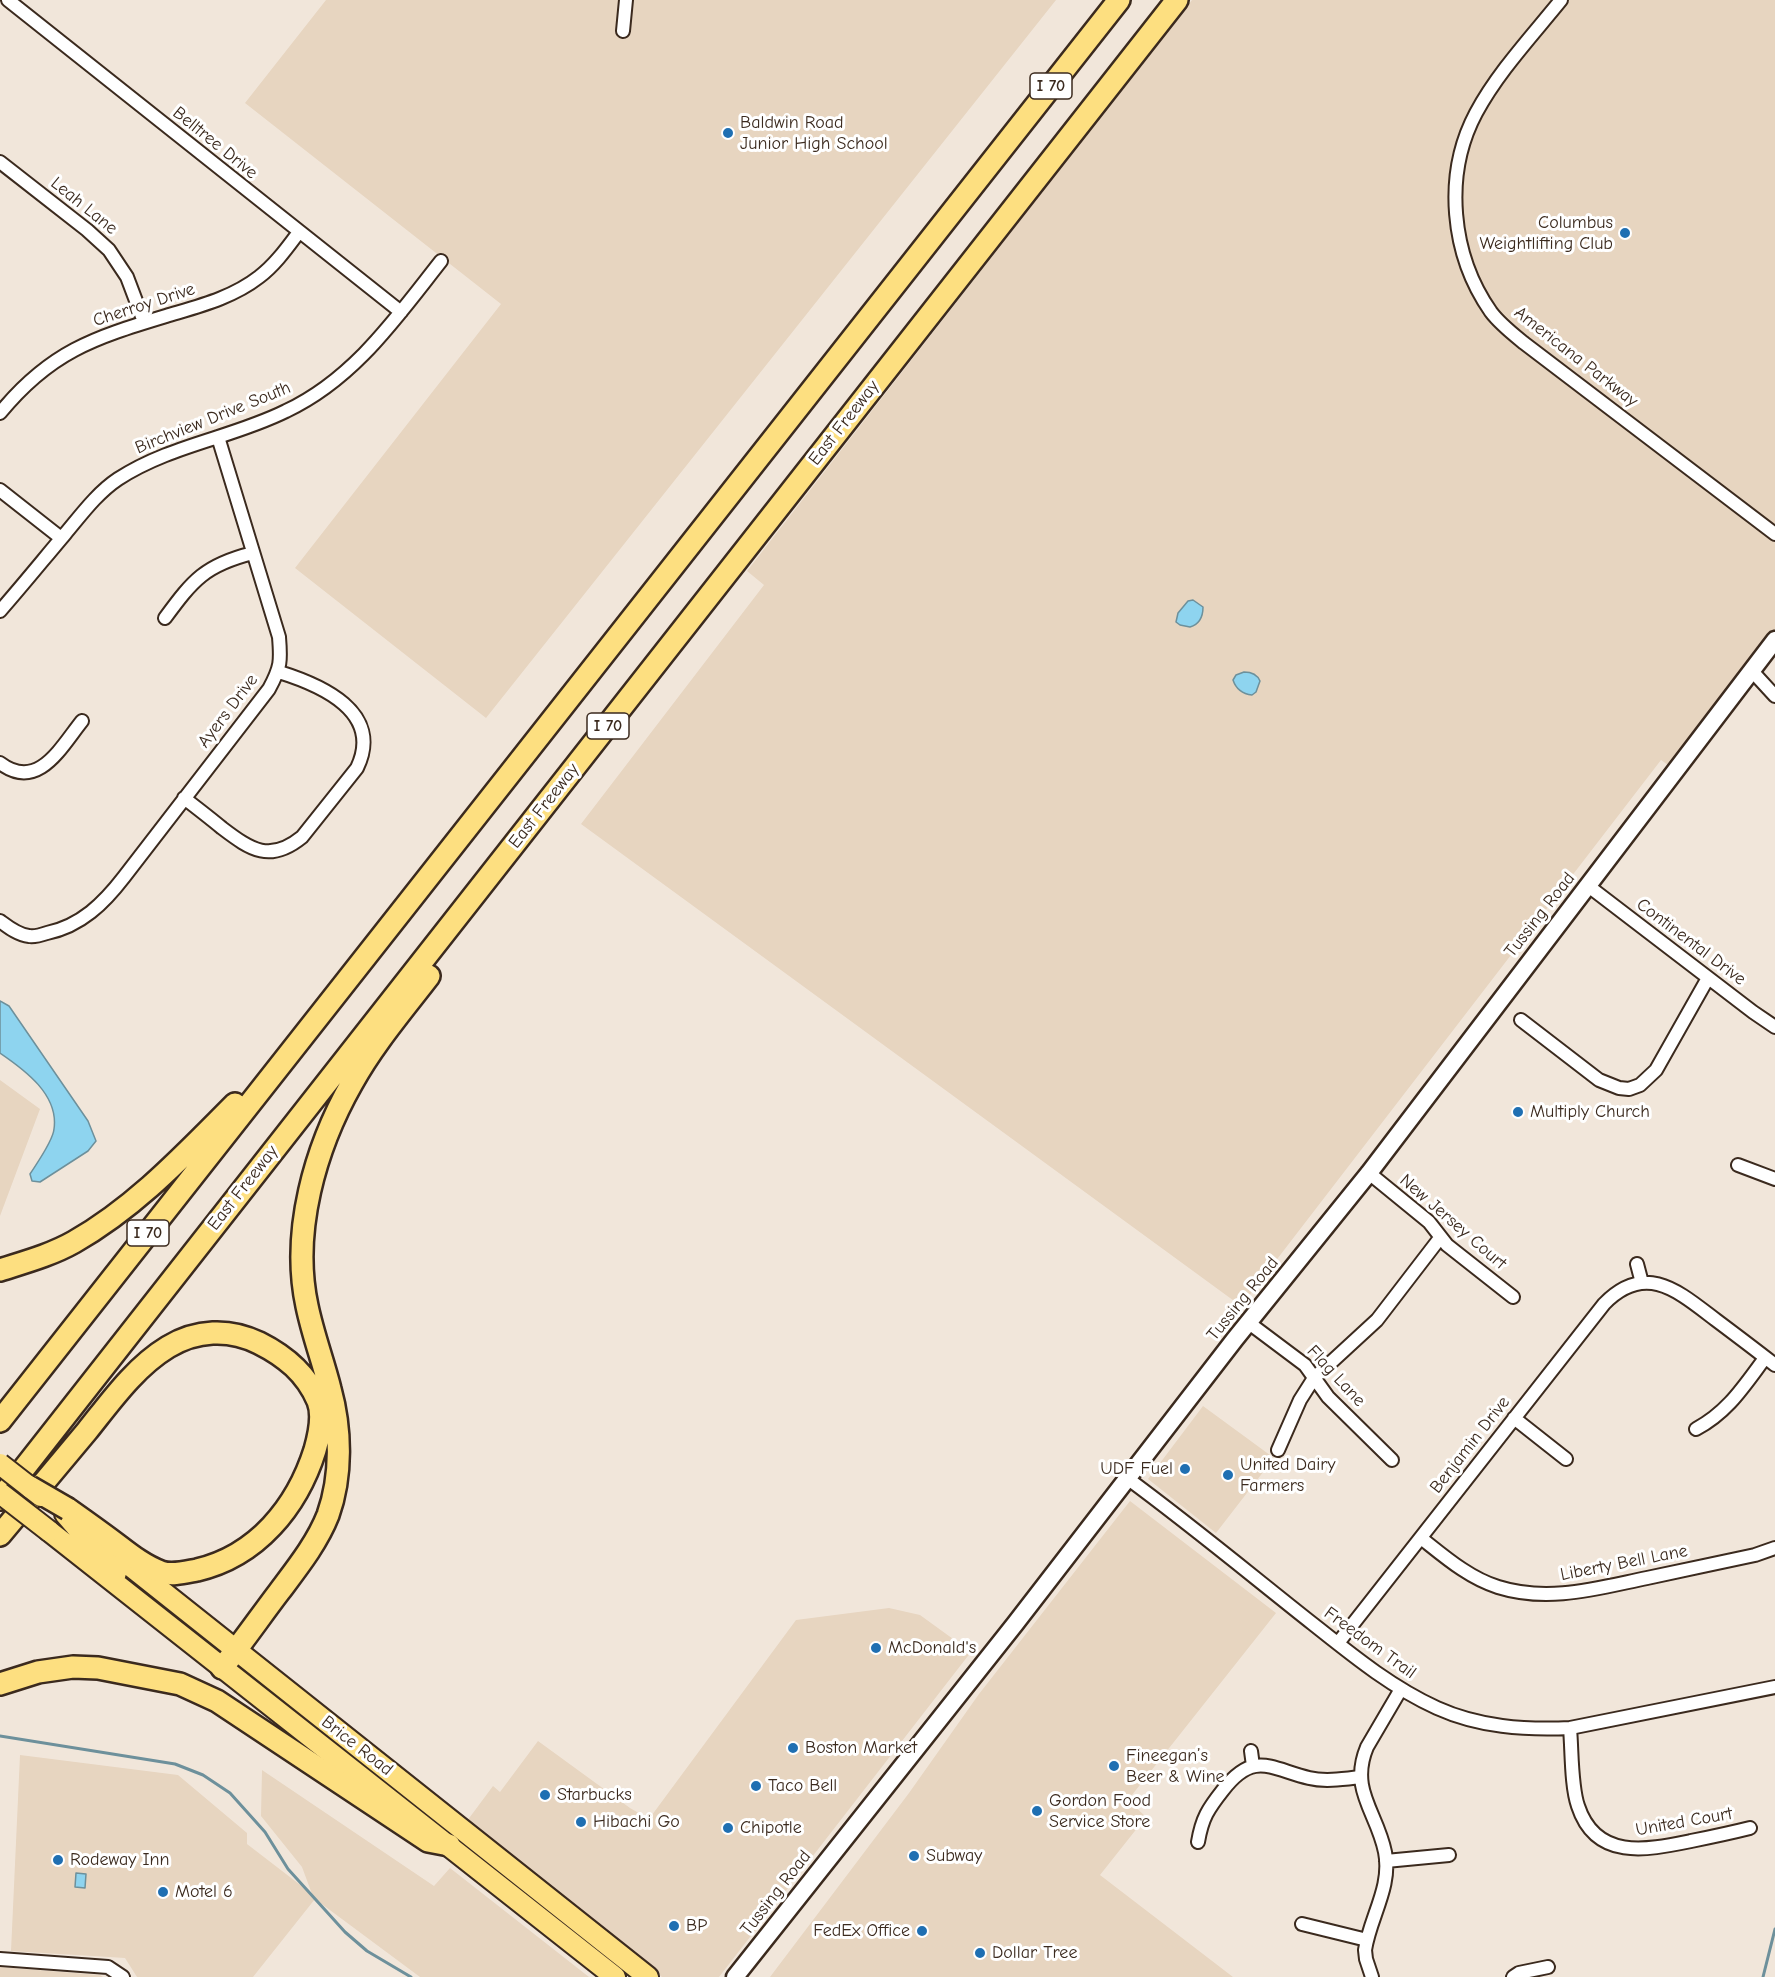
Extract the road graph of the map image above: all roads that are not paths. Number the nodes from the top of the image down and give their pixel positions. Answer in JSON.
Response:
{"nodes":[{"id":1,"x":8,"y":0,"type":"edge"},
{"id":2,"x":626,"y":0,"type":"edge"},
{"id":3,"x":1119,"y":0,"type":"edge"},
{"id":4,"x":1177,"y":0,"type":"edge"},
{"id":5,"x":1561,"y":0,"type":"edge"},
{"id":6,"x":623,"y":31,"type":"dead end"},
{"id":7,"x":0,"y":162,"type":"edge"},
{"id":8,"x":299,"y":232,"type":"junction"},
{"id":9,"x":441,"y":261,"type":"dead end"},
{"id":10,"x":400,"y":312,"type":"junction"},
{"id":11,"x":144,"y":322,"type":"junction"},
{"id":12,"x":0,"y":413,"type":"edge"},
{"id":13,"x":218,"y":437,"type":"junction"},
{"id":14,"x":0,"y":490,"type":"edge"},
{"id":15,"x":1775,"y":534,"type":"edge"},
{"id":16,"x":61,"y":538,"type":"junction"},
{"id":17,"x":253,"y":553,"type":"junction"},
{"id":18,"x":0,"y":610,"type":"edge"},
{"id":19,"x":165,"y":618,"type":"dead end"},
{"id":20,"x":1775,"y":640,"type":"edge"},
{"id":21,"x":661,"y":658,"type":"junction"},
{"id":22,"x":1752,"y":671,"type":"junction"},
{"id":23,"x":279,"y":672,"type":"junction"},
{"id":24,"x":1775,"y":696,"type":"edge"},
{"id":25,"x":81,"y":721,"type":"dead end"},
{"id":26,"x":0,"y":763,"type":"edge"},
{"id":27,"x":184,"y":798,"type":"junction"},
{"id":28,"x":1587,"y":885,"type":"junction"},
{"id":29,"x":0,"y":921,"type":"edge"},
{"id":30,"x":1708,"y":978,"type":"junction"},
{"id":31,"x":1521,"y":1020,"type":"dead end"},
{"id":32,"x":1775,"y":1027,"type":"edge"},
{"id":33,"x":296,"y":1045,"type":"junction"},
{"id":34,"x":1738,"y":1165,"type":"dead end"},
{"id":35,"x":1369,"y":1173,"type":"junction"},
{"id":36,"x":1775,"y":1179,"type":"edge"},
{"id":37,"x":1440,"y":1238,"type":"junction"},
{"id":38,"x":1637,"y":1264,"type":"dead end"},
{"id":39,"x":0,"y":1270,"type":"edge"},
{"id":40,"x":1642,"y":1283,"type":"junction"},
{"id":41,"x":1513,"y":1297,"type":"dead end"},
{"id":42,"x":1249,"y":1323,"type":"junction"},
{"id":43,"x":1770,"y":1362,"type":"edge"},
{"id":44,"x":1314,"y":1378,"type":"junction"},
{"id":45,"x":1514,"y":1418,"type":"junction"},
{"id":46,"x":0,"y":1422,"type":"edge"},
{"id":47,"x":1696,"y":1429,"type":"dead end"},
{"id":48,"x":1278,"y":1450,"type":"dead end"},
{"id":49,"x":1566,"y":1459,"type":"dead end"},
{"id":50,"x":1392,"y":1460,"type":"dead end"},
{"id":51,"x":0,"y":1464,"type":"edge"},
{"id":52,"x":1127,"y":1478,"type":"junction"},
{"id":53,"x":30,"y":1488,"type":"joint"},
{"id":54,"x":0,"y":1493,"type":"edge"},
{"id":55,"x":0,"y":1498,"type":"edge"},
{"id":56,"x":66,"y":1512,"type":"junction"},
{"id":57,"x":0,"y":1535,"type":"edge"},
{"id":58,"x":1421,"y":1538,"type":"junction"},
{"id":59,"x":1775,"y":1548,"type":"edge"},
{"id":60,"x":148,"y":1609,"type":"junction"},
{"id":61,"x":1338,"y":1643,"type":"junction"},
{"id":62,"x":236,"y":1650,"type":"junction"},
{"id":63,"x":222,"y":1668,"type":"junction"},
{"id":64,"x":0,"y":1684,"type":"edge"},
{"id":65,"x":1775,"y":1687,"type":"edge"},
{"id":66,"x":1401,"y":1689,"type":"junction"},
{"id":67,"x":1570,"y":1728,"type":"junction"},
{"id":68,"x":1251,"y":1751,"type":"dead end"},
{"id":69,"x":1253,"y":1766,"type":"junction"},
{"id":70,"x":1360,"y":1777,"type":"junction"},
{"id":71,"x":1750,"y":1828,"type":"dead end"},
{"id":72,"x":1198,"y":1842,"type":"dead end"},
{"id":73,"x":449,"y":1845,"type":"junction"},
{"id":74,"x":1449,"y":1855,"type":"dead end"},
{"id":75,"x":1386,"y":1861,"type":"junction"},
{"id":76,"x":1302,"y":1924,"type":"dead end"},
{"id":77,"x":1367,"y":1940,"type":"junction"},
{"id":78,"x":0,"y":1959,"type":"edge"},
{"id":79,"x":1548,"y":1967,"type":"dead end"},
{"id":80,"x":123,"y":1977,"type":"edge"},
{"id":81,"x":615,"y":1977,"type":"edge"},
{"id":82,"x":648,"y":1977,"type":"edge"},
{"id":83,"x":735,"y":1977,"type":"edge"},
{"id":84,"x":1372,"y":1977,"type":"edge"},
{"id":85,"x":1513,"y":1977,"type":"edge"}],
"edges":[{"from":1,"to":8,"type":"street","name":"Belltree Drive"},
{"from":2,"to":6,"type":"street"},
{"from":3,"to":33,"type":"highway","number":"I 70"},
{"from":4,"to":21,"type":"highway","name":"East Freeway","number":"I 70"},
{"from":5,"to":15,"type":"street","name":"Americana Parkway"},
{"from":7,"to":11,"type":"street","name":"Leah Lane"},
{"from":8,"to":10,"type":"street","name":"Belltree Drive"},
{"from":8,"to":11,"type":"street","name":"Cherroy Drive"},
{"from":9,"to":10,"type":"street","name":"Birchview Drive South"},
{"from":10,"to":13,"type":"street","name":"Birchview Drive South"},
{"from":11,"to":12,"type":"street","name":"Cherroy Drive"},
{"from":13,"to":16,"type":"street","name":"Birchview Drive South"},
{"from":13,"to":17,"type":"street","name":"Ayers Drive"},
{"from":14,"to":16,"type":"street"},
{"from":16,"to":18,"type":"street","name":"Birchview Drive South"},
{"from":17,"to":19,"type":"street"},
{"from":17,"to":23,"type":"street","name":"Ayers Drive"},
{"from":20,"to":22,"type":"main road","name":"Tussing Road"},
{"from":21,"to":55,"type":"highway","name":"East Freeway","number":"I 70"},
{"from":21,"to":62,"type":"highway"},
{"from":22,"to":24,"type":"street"},
{"from":22,"to":28,"type":"main road","name":"Tussing Road"},
{"from":23,"to":27,"type":"street","name":"Ayers Drive"},
{"from":23,"to":27,"type":"street"},
{"from":25,"to":26,"type":"street"},
{"from":27,"to":29,"type":"street","name":"Ayers Drive"},
{"from":28,"to":30,"type":"street","name":"Continental Drive"},
{"from":28,"to":35,"type":"main road","name":"Tussing Road"},
{"from":30,"to":31,"type":"street"},
{"from":30,"to":32,"type":"street","name":"Continental Drive"},
{"from":33,"to":39,"type":"highway"},
{"from":33,"to":46,"type":"highway","number":"I 70"},
{"from":34,"to":36,"type":"street"},
{"from":35,"to":37,"type":"street","name":"New Jersey Court"},
{"from":35,"to":42,"type":"main road","name":"Tussing Road"},
{"from":37,"to":41,"type":"street","name":"New Jersey Court"},
{"from":37,"to":44,"type":"street"},
{"from":38,"to":40,"type":"street"},
{"from":40,"to":43,"type":"street"},
{"from":40,"to":45,"type":"street","name":"Benjamin Drive"},
{"from":42,"to":44,"type":"street","name":"Flag Lane"},
{"from":42,"to":52,"type":"main road","name":"Tussing Road"},
{"from":43,"to":47,"type":"street"},
{"from":44,"to":48,"type":"street"},
{"from":44,"to":50,"type":"street","name":"Flag Lane"},
{"from":45,"to":49,"type":"street"},
{"from":45,"to":58,"type":"street","name":"Benjamin Drive"},
{"from":51,"to":53,"type":"main road","bridge":true},
{"from":52,"to":61,"type":"street","name":"Freedom Trail"},
{"from":52,"to":83,"type":"main road","name":"Tussing Road"},
{"from":53,"to":56,"type":"highway","bridge":true},
{"from":54,"to":60,"type":"main road","name":"Brice Road","bridge":true},
{"from":56,"to":57,"type":"highway"},
{"from":56,"to":60,"type":"main road","name":"Brice Road"},
{"from":56,"to":62,"type":"main road","name":"Brice Road"},
{"from":58,"to":59,"type":"street","name":"Liberty Bell Lane"},
{"from":58,"to":61,"type":"street","name":"Benjamin Drive"},
{"from":60,"to":63,"type":"main road","name":"Brice Road"},
{"from":61,"to":66,"type":"street","name":"Freedom Trail"},
{"from":62,"to":63,"type":"highway"},
{"from":62,"to":82,"type":"main road","name":"Brice Road"},
{"from":63,"to":73,"type":"main road","name":"Brice Road"},
{"from":64,"to":73,"type":"highway"},
{"from":65,"to":67,"type":"street","name":"Freedom Trail"},
{"from":66,"to":67,"type":"street","name":"Freedom Trail"},
{"from":66,"to":70,"type":"street"},
{"from":67,"to":71,"type":"street","name":"United Court"},
{"from":68,"to":69,"type":"street"},
{"from":69,"to":70,"type":"street"},
{"from":69,"to":72,"type":"street"},
{"from":70,"to":75,"type":"street"},
{"from":73,"to":81,"type":"main road","name":"Brice Road"},
{"from":74,"to":75,"type":"street"},
{"from":75,"to":77,"type":"street"},
{"from":76,"to":77,"type":"street"},
{"from":77,"to":84,"type":"street"},
{"from":78,"to":80,"type":"street"},
{"from":79,"to":85,"type":"street"}]}
